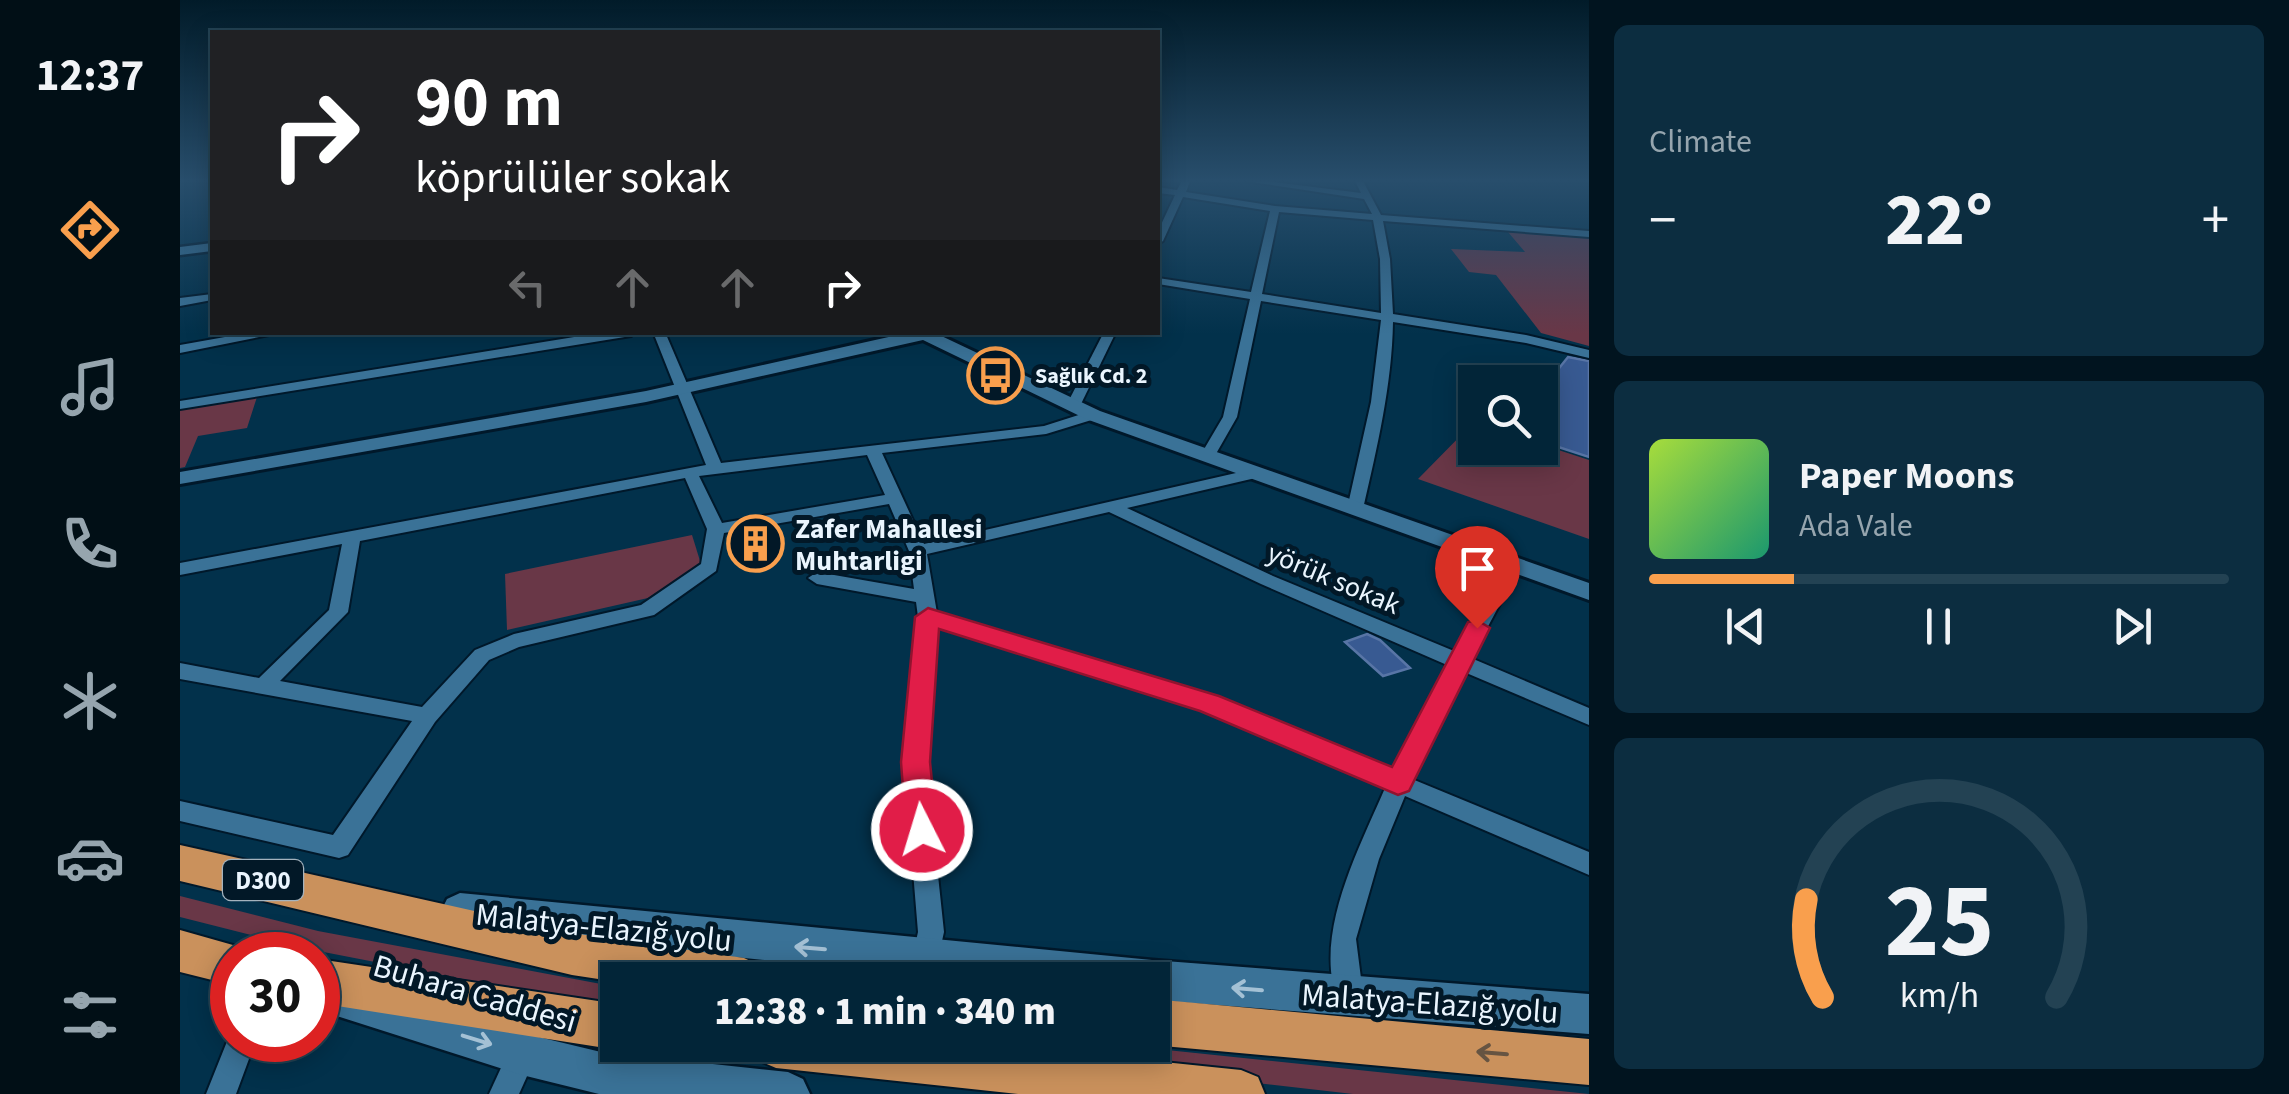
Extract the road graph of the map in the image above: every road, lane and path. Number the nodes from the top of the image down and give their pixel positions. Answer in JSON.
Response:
{"nodes":[{"id":1,"x":1270,"y":232,"type":"edge"},
{"id":2,"x":1380,"y":232,"type":"edge"},
{"id":3,"x":1562,"y":232,"type":"edge"},
{"id":4,"x":1589,"y":234,"type":"edge"},
{"id":5,"x":210,"y":247,"type":"edge"},
{"id":6,"x":180,"y":252,"type":"edge"},
{"id":7,"x":1160,"y":281,"type":"edge"},
{"id":8,"x":210,"y":296,"type":"edge"},
{"id":9,"x":1256,"y":297,"type":"junction"},
{"id":10,"x":180,"y":302,"type":"edge"},
{"id":11,"x":1388,"y":318,"type":"junction"},
{"id":12,"x":260,"y":335,"type":"edge"},
{"id":13,"x":612,"y":335,"type":"edge"},
{"id":14,"x":660,"y":335,"type":"edge"},
{"id":15,"x":917,"y":335,"type":"edge"},
{"id":16,"x":923,"y":335,"type":"edge"},
{"id":17,"x":1108,"y":335,"type":"edge"},
{"id":18,"x":180,"y":348,"type":"edge"},
{"id":19,"x":1589,"y":354,"type":"edge"},
{"id":20,"x":684,"y":389,"type":"junction"},
{"id":21,"x":180,"y":405,"type":"edge"},
{"id":22,"x":1073,"y":406,"type":"junction"},
{"id":23,"x":1092,"y":415,"type":"junction"},
{"id":24,"x":874,"y":452,"type":"junction"},
{"id":25,"x":1208,"y":456,"type":"junction"},
{"id":26,"x":715,"y":468,"type":"junction"},
{"id":27,"x":690,"y":473,"type":"junction"},
{"id":28,"x":1258,"y":474,"type":"junction"},
{"id":29,"x":180,"y":478,"type":"edge"},
{"id":30,"x":894,"y":498,"type":"junction"},
{"id":31,"x":1114,"y":508,"type":"junction"},
{"id":32,"x":1355,"y":509,"type":"junction"},
{"id":33,"x":716,"y":529,"type":"junction"},
{"id":34,"x":352,"y":536,"type":"junction"},
{"id":35,"x":918,"y":550,"type":"junction"},
{"id":36,"x":1513,"y":563,"type":"junction"},
{"id":37,"x":180,"y":569,"type":"edge"},
{"id":38,"x":818,"y":578,"type":"dead end"},
{"id":39,"x":1589,"y":592,"type":"edge"},
{"id":40,"x":926,"y":607,"type":"junction"},
{"id":41,"x":1459,"y":661,"type":"junction"},
{"id":42,"x":180,"y":671,"type":"edge"},
{"id":43,"x":262,"y":686,"type":"junction"},
{"id":44,"x":427,"y":716,"type":"junction"},
{"id":45,"x":1589,"y":717,"type":"edge"},
{"id":46,"x":1398,"y":782,"type":"junction"},
{"id":47,"x":180,"y":812,"type":"edge"},
{"id":48,"x":180,"y":862,"type":"edge"},
{"id":49,"x":1589,"y":864,"type":"edge"},
{"id":50,"x":347,"y":898,"type":"junction"},
{"id":51,"x":180,"y":950,"type":"edge"},
{"id":52,"x":210,"y":958,"type":"edge"},
{"id":53,"x":926,"y":959,"type":"junction"},
{"id":54,"x":625,"y":962,"type":"edge"},
{"id":55,"x":958,"y":962,"type":"edge"},
{"id":56,"x":1170,"y":982,"type":"edge"},
{"id":57,"x":340,"y":983,"type":"edge"},
{"id":58,"x":340,"y":997,"type":"edge"},
{"id":59,"x":1350,"y":998,"type":"junction"},
{"id":60,"x":1589,"y":1014,"type":"edge"},
{"id":61,"x":600,"y":1023,"type":"edge"},
{"id":62,"x":1170,"y":1024,"type":"edge"},
{"id":63,"x":522,"y":1054,"type":"junction"},
{"id":64,"x":233,"y":1062,"type":"edge"},
{"id":65,"x":937,"y":1062,"type":"edge"},
{"id":66,"x":1589,"y":1062,"type":"edge"},
{"id":67,"x":221,"y":1094,"type":"edge"},
{"id":68,"x":504,"y":1094,"type":"edge"},
{"id":69,"x":788,"y":1094,"type":"edge"},
{"id":70,"x":1241,"y":1094,"type":"edge"}],
"edges":[{"from":1,"to":9,"type":"street"},
{"from":2,"to":11,"type":"street"},
{"from":3,"to":4,"type":"street"},
{"from":5,"to":6,"type":"main road"},
{"from":7,"to":9,"type":"street"},
{"from":8,"to":10,"type":"street"},
{"from":9,"to":11,"type":"street"},
{"from":9,"to":25,"type":"street"},
{"from":11,"to":19,"type":"street"},
{"from":11,"to":32,"type":"street"},
{"from":12,"to":18,"type":"street"},
{"from":13,"to":21,"type":"street"},
{"from":14,"to":20,"type":"street"},
{"from":15,"to":20,"type":"street"},
{"from":16,"to":22,"type":"street"},
{"from":17,"to":22,"type":"street"},
{"from":20,"to":26,"type":"street"},
{"from":20,"to":29,"type":"street"},
{"from":22,"to":23,"type":"street"},
{"from":23,"to":24,"type":"street"},
{"from":23,"to":25,"type":"street"},
{"from":24,"to":26,"type":"street"},
{"from":24,"to":30,"type":"street"},
{"from":25,"to":28,"type":"street"},
{"from":26,"to":27,"type":"street"},
{"from":27,"to":33,"type":"street"},
{"from":27,"to":34,"type":"street"},
{"from":28,"to":31,"type":"street"},
{"from":28,"to":32,"type":"street"},
{"from":30,"to":33,"type":"street"},
{"from":30,"to":35,"type":"street"},
{"from":31,"to":35,"type":"street"},
{"from":31,"to":41,"type":"street","name":"yörük sokak"},
{"from":32,"to":36,"type":"street"},
{"from":33,"to":44,"type":"street"},
{"from":34,"to":37,"type":"street"},
{"from":34,"to":43,"type":"street"},
{"from":35,"to":40,"type":"street"},
{"from":36,"to":39,"type":"street"},
{"from":36,"to":41,"type":"street"},
{"from":38,"to":40,"type":"street"},
{"from":40,"to":46,"type":"street"},
{"from":40,"to":53,"type":"street"},
{"from":41,"to":45,"type":"street","name":"yörük sokak"},
{"from":41,"to":46,"type":"street"},
{"from":42,"to":43,"type":"street"},
{"from":43,"to":44,"type":"street"},
{"from":44,"to":47,"type":"street"},
{"from":46,"to":49,"type":"street"},
{"from":46,"to":59,"type":"street"},
{"from":48,"to":50,"type":"highway","name":"Malatya-Elazığ yolu","number":"D300"},
{"from":53,"to":50,"type":"main road","name":"Malatya-Elazığ yolu","number":"D300","one_way":true},
{"from":50,"to":54,"type":"highway"},
{"from":51,"to":52,"type":"highway"},
{"from":53,"to":55,"type":"main road","name":"Malatya-Elazığ yolu","number":"D300"},
{"from":59,"to":56,"type":"main road","name":"Malatya-Elazığ yolu","number":"D300","one_way":true},
{"from":57,"to":61,"type":"highway"},
{"from":58,"to":63,"type":"main road","name":"Buhara Caddesi","one_way":true},
{"from":59,"to":60,"type":"main road","name":"Malatya-Elazığ yolu","number":"D300"},
{"from":66,"to":62,"type":"highway","one_way":true},
{"from":63,"to":68,"type":"street"},
{"from":63,"to":69,"type":"main road","name":"Buhara Caddesi"},
{"from":64,"to":67,"type":"street"},
{"from":65,"to":70,"type":"highway"}]}
